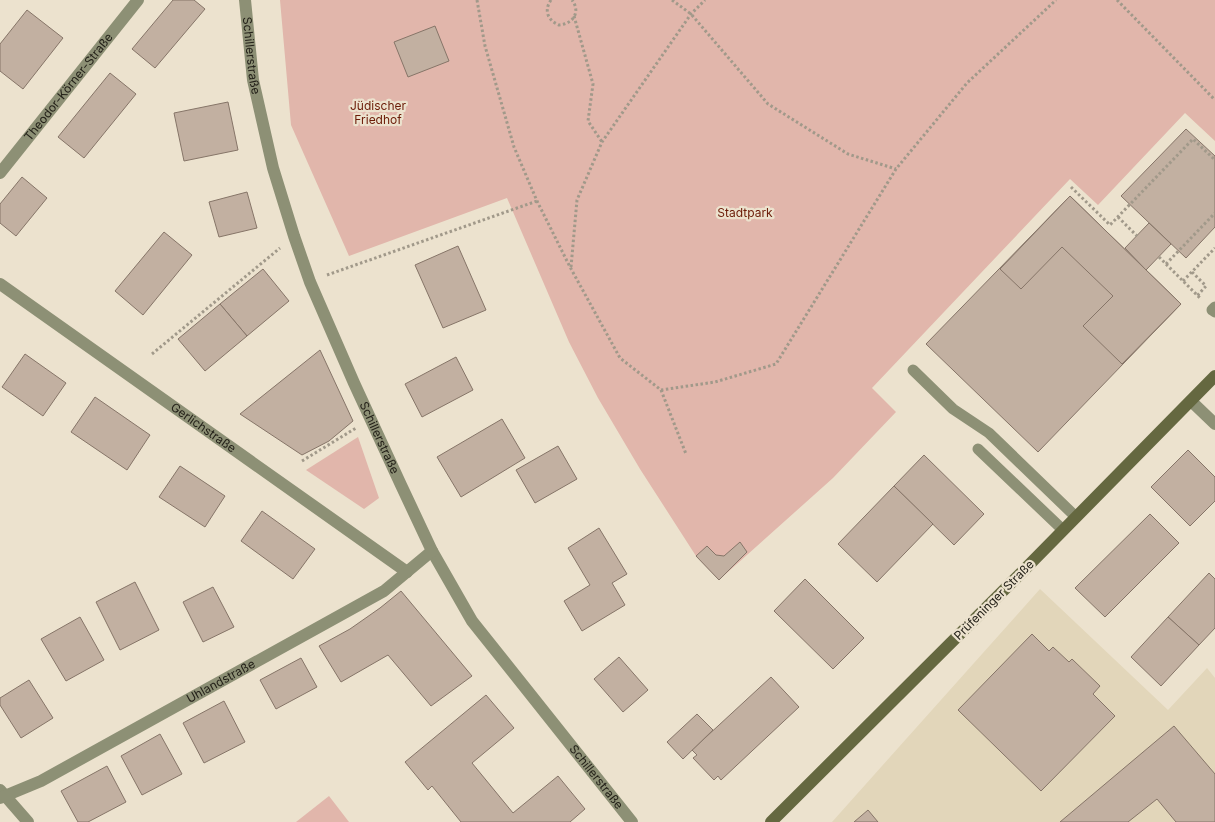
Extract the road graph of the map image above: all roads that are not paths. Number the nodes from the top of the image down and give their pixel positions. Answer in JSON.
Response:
{"nodes":[{"id":1,"x":138,"y":0,"type":"edge"},
{"id":2,"x":245,"y":0,"type":"edge"},
{"id":3,"x":0,"y":173,"type":"edge"},
{"id":4,"x":0,"y":284,"type":"edge"},
{"id":5,"x":1215,"y":307,"type":"edge"},
{"id":6,"x":1215,"y":312,"type":"edge"},
{"id":7,"x":914,"y":370,"type":"dead end"},
{"id":8,"x":1215,"y":376,"type":"edge"},
{"id":9,"x":1191,"y":401,"type":"junction"},
{"id":10,"x":1215,"y":424,"type":"edge"},
{"id":11,"x":978,"y":449,"type":"dead end"},
{"id":12,"x":1076,"y":517,"type":"junction"},
{"id":13,"x":1063,"y":530,"type":"junction"},
{"id":14,"x":432,"y":551,"type":"junction"},
{"id":15,"x":407,"y":572,"type":"junction"},
{"id":16,"x":2,"y":794,"type":"edge"},
{"id":17,"x":776,"y":821,"type":"edge"},
{"id":18,"x":28,"y":822,"type":"edge"},
{"id":19,"x":632,"y":822,"type":"edge"}],
"edges":[{"from":1,"to":3,"type":"street","name":"Theodor-Körner-Straße"},
{"from":2,"to":14,"type":"street","name":"Schillerstraße"},
{"from":4,"to":15,"type":"street","name":"Gerlichstraße"},
{"from":5,"to":6,"type":"lane"},
{"from":7,"to":12,"type":"lane"},
{"from":8,"to":9,"type":"street","name":"Prüfeninger Straße"},
{"from":9,"to":10,"type":"street"},
{"from":9,"to":12,"type":"street","name":"Prüfeninger Straße"},
{"from":11,"to":13,"type":"lane"},
{"from":12,"to":13,"type":"street","name":"Prüfeninger Straße"},
{"from":13,"to":17,"type":"street","name":"Prüfeninger Straße"},
{"from":14,"to":15,"type":"street","name":"Uhlandstraße"},
{"from":14,"to":19,"type":"street","name":"Schillerstraße"},
{"from":15,"to":16,"type":"street","name":"Uhlandstraße"},
{"from":16,"to":18,"type":"street"}]}
